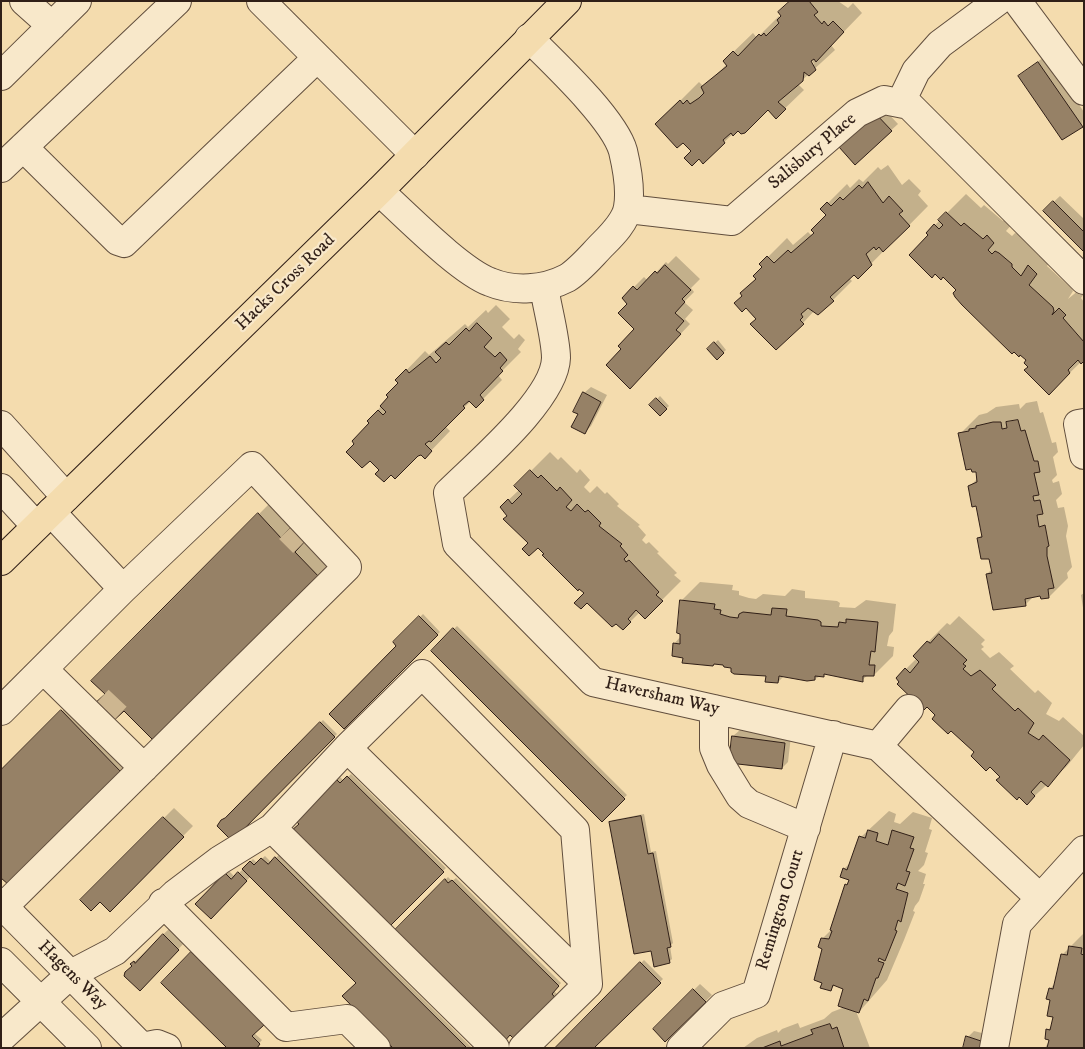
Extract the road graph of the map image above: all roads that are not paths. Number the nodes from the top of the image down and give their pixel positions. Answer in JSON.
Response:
{"nodes":[{"id":1,"x":24,"y":1,"type":"edge"},
{"id":2,"x":77,"y":1,"type":"edge"},
{"id":3,"x":177,"y":1,"type":"edge"},
{"id":4,"x":261,"y":1,"type":"edge"},
{"id":5,"x":567,"y":1,"type":"edge"},
{"id":6,"x":998,"y":1,"type":"edge"},
{"id":7,"x":1017,"y":1,"type":"edge"},
{"id":8,"x":52,"y":26,"type":"junction"},
{"id":9,"x":529,"y":38,"type":"junction"},
{"id":10,"x":317,"y":58,"type":"junction"},
{"id":11,"x":1,"y":76,"type":"edge"},
{"id":12,"x":1084,"y":91,"type":"edge"},
{"id":13,"x":901,"y":102,"type":"junction"},
{"id":14,"x":23,"y":147,"type":"junction"},
{"id":15,"x":415,"y":155,"type":"junction"},
{"id":16,"x":1,"y":168,"type":"edge"},
{"id":17,"x":379,"y":192,"type":"junction"},
{"id":18,"x":628,"y":208,"type":"junction"},
{"id":19,"x":1084,"y":280,"type":"edge"},
{"id":20,"x":544,"y":287,"type":"junction"},
{"id":21,"x":1084,"y":422,"type":"edge"},
{"id":22,"x":1,"y":425,"type":"edge"},
{"id":23,"x":1084,"y":455,"type":"edge"},
{"id":24,"x":1,"y":488,"type":"edge"},
{"id":25,"x":281,"y":495,"type":"junction"},
{"id":26,"x":51,"y":511,"type":"junction"},
{"id":27,"x":307,"y":540,"type":"junction"},
{"id":28,"x":1,"y":561,"type":"edge"},
{"id":29,"x":123,"y":588,"type":"junction"},
{"id":30,"x":43,"y":669,"type":"junction"},
{"id":31,"x":68,"y":694,"type":"junction"},
{"id":32,"x":714,"y":709,"type":"junction"},
{"id":33,"x":910,"y":709,"type":"dead end"},
{"id":34,"x":1,"y":711,"type":"edge"},
{"id":35,"x":833,"y":735,"type":"junction"},
{"id":36,"x":878,"y":746,"type":"junction"},
{"id":37,"x":347,"y":748,"type":"junction"},
{"id":38,"x":135,"y":759,"type":"junction"},
{"id":39,"x":272,"y":828,"type":"junction"},
{"id":40,"x":806,"y":828,"type":"junction"},
{"id":41,"x":1084,"y":850,"type":"edge"},
{"id":42,"x":1040,"y":898,"type":"junction"},
{"id":43,"x":163,"y":903,"type":"junction"},
{"id":44,"x":2,"y":907,"type":"edge"},
{"id":45,"x":1,"y":962,"type":"edge"},
{"id":46,"x":71,"y":974,"type":"junction"},
{"id":47,"x":588,"y":984,"type":"junction"},
{"id":48,"x":40,"y":1002,"type":"junction"},
{"id":49,"x":284,"y":1037,"type":"edge"},
{"id":50,"x":1,"y":1038,"type":"edge"},
{"id":51,"x":148,"y":1047,"type":"edge"},
{"id":52,"x":86,"y":1048,"type":"edge"},
{"id":53,"x":376,"y":1048,"type":"edge"},
{"id":54,"x":496,"y":1048,"type":"edge"},
{"id":55,"x":523,"y":1048,"type":"edge"},
{"id":56,"x":681,"y":1048,"type":"edge"},
{"id":57,"x":994,"y":1048,"type":"edge"}],
"edges":[{"from":1,"to":8,"type":"street"},
{"from":2,"to":8,"type":"street"},
{"from":3,"to":14,"type":"street"},
{"from":4,"to":10,"type":"street"},
{"from":5,"to":9,"type":"main road","name":"Hacks Cross Road"},
{"from":6,"to":13,"type":"street"},
{"from":7,"to":12,"type":"street"},
{"from":8,"to":11,"type":"street"},
{"from":9,"to":15,"type":"main road","name":"Hacks Cross Road"},
{"from":9,"to":18,"type":"street"},
{"from":10,"to":14,"type":"street"},
{"from":10,"to":15,"type":"street"},
{"from":13,"to":18,"type":"street","name":"Salisbury Place"},
{"from":13,"to":19,"type":"street"},
{"from":14,"to":16,"type":"street"},
{"from":15,"to":17,"type":"main road","name":"Hacks Cross Road"},
{"from":17,"to":20,"type":"street"},
{"from":17,"to":26,"type":"main road","name":"Hacks Cross Road"},
{"from":18,"to":20,"type":"street"},
{"from":20,"to":32,"type":"street","name":"Haversham Way"},
{"from":21,"to":23,"type":"street"},
{"from":22,"to":26,"type":"street"},
{"from":24,"to":26,"type":"street"},
{"from":25,"to":27,"type":"street"},
{"from":25,"to":27,"type":"street"},
{"from":25,"to":29,"type":"street"},
{"from":26,"to":28,"type":"main road","name":"Hacks Cross Road"},
{"from":26,"to":29,"type":"street"},
{"from":27,"to":38,"type":"street"},
{"from":29,"to":30,"type":"street"},
{"from":30,"to":31,"type":"street"},
{"from":30,"to":34,"type":"street"},
{"from":31,"to":38,"type":"street"},
{"from":31,"to":38,"type":"street"},
{"from":32,"to":35,"type":"street","name":"Haversham Way"},
{"from":32,"to":40,"type":"street"},
{"from":33,"to":36,"type":"street"},
{"from":35,"to":36,"type":"street","name":"Haversham Way"},
{"from":35,"to":40,"type":"street","name":"Remington Court"},
{"from":36,"to":42,"type":"street","name":"Haversham Way"},
{"from":37,"to":39,"type":"street"},
{"from":37,"to":47,"type":"street"},
{"from":37,"to":47,"type":"street"},
{"from":38,"to":44,"type":"street"},
{"from":39,"to":43,"type":"street"},
{"from":39,"to":54,"type":"street"},
{"from":40,"to":56,"type":"street","name":"Remington Court"},
{"from":41,"to":42,"type":"street"},
{"from":42,"to":57,"type":"street"},
{"from":43,"to":46,"type":"street"},
{"from":43,"to":49,"type":"street"},
{"from":44,"to":46,"type":"street","name":"Hagens Way"},
{"from":45,"to":48,"type":"street"},
{"from":46,"to":48,"type":"street"},
{"from":46,"to":51,"type":"street","name":"Hagens Way"},
{"from":47,"to":55,"type":"street"},
{"from":48,"to":50,"type":"street"},
{"from":48,"to":52,"type":"street"},
{"from":49,"to":53,"type":"street"}]}
